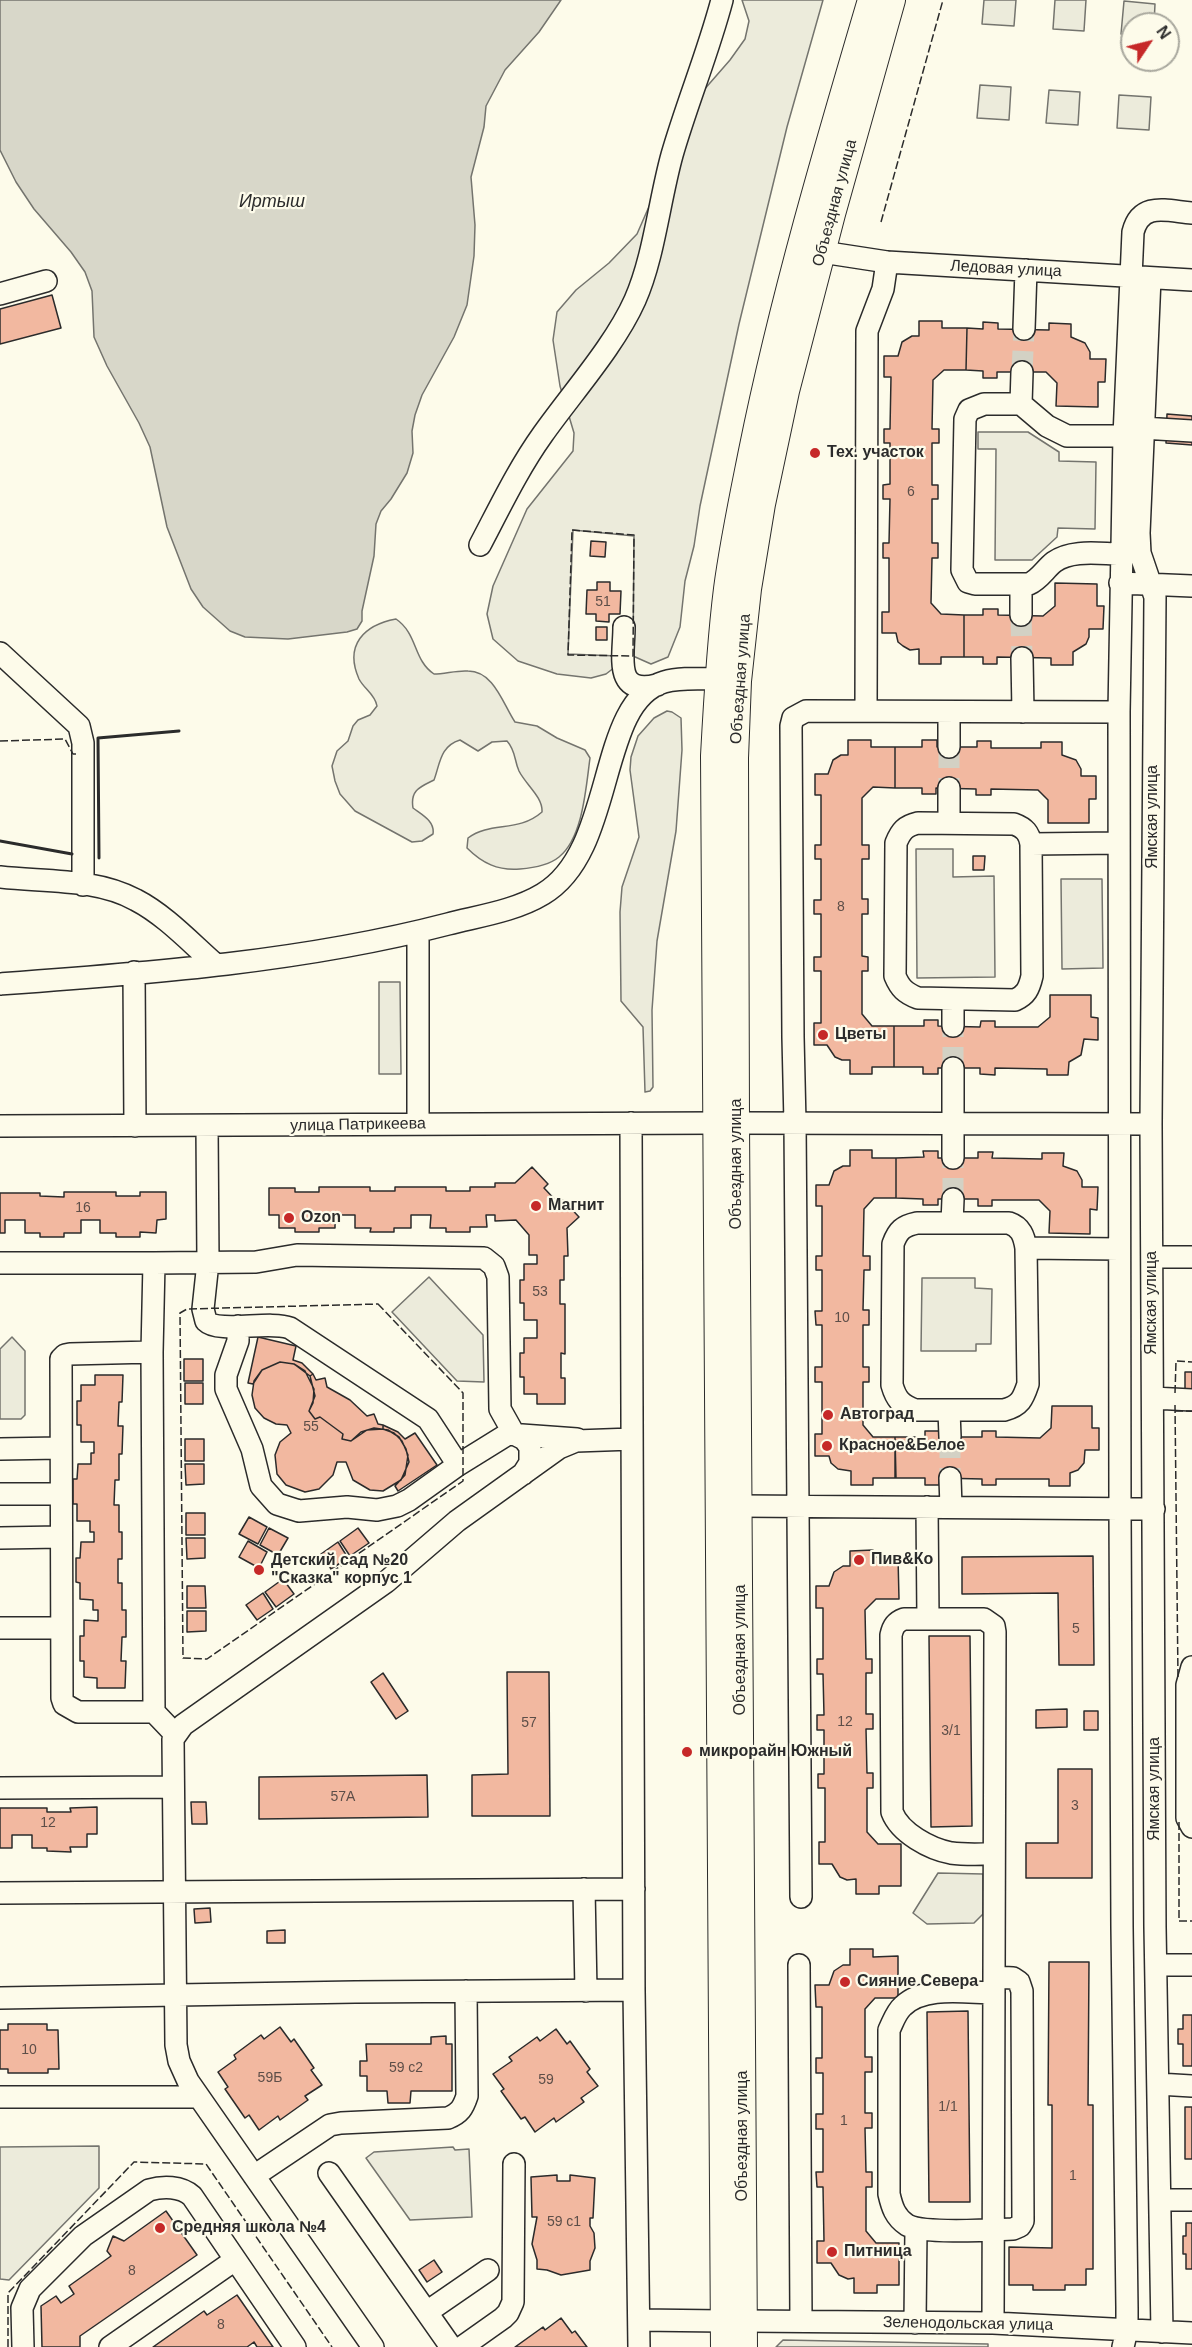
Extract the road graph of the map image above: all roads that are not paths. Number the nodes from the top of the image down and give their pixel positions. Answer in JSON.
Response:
{"nodes":[{"id":1,"x":722,"y":0,"type":"edge"},
{"id":2,"x":871,"y":0,"type":"edge"},
{"id":3,"x":892,"y":0,"type":"edge"},
{"id":4,"x":1192,"y":213,"type":"edge"},
{"id":5,"x":811,"y":249,"type":"junction"},
{"id":6,"x":887,"y":262,"type":"junction"},
{"id":7,"x":1026,"y":270,"type":"junction"},
{"id":8,"x":1141,"y":277,"type":"junction"},
{"id":9,"x":1192,"y":280,"type":"edge"},
{"id":10,"x":46,"y":281,"type":"dead end"},
{"id":11,"x":0,"y":294,"type":"edge"},
{"id":12,"x":1024,"y":330,"type":"tunnel mouth"},
{"id":13,"x":1022,"y":372,"type":"tunnel mouth"},
{"id":14,"x":1021,"y":404,"type":"junction"},
{"id":15,"x":1192,"y":431,"type":"edge"},
{"id":16,"x":1133,"y":432,"type":"junction"},
{"id":17,"x":480,"y":545,"type":"dead end"},
{"id":18,"x":1120,"y":554,"type":"junction"},
{"id":19,"x":1120,"y":583,"type":"junction"},
{"id":20,"x":1021,"y":584,"type":"junction"},
{"id":21,"x":1152,"y":584,"type":"junction"},
{"id":22,"x":1192,"y":586,"type":"edge"},
{"id":23,"x":1022,"y":615,"type":"tunnel mouth"},
{"id":24,"x":624,"y":627,"type":"dead end"},
{"id":25,"x":0,"y":653,"type":"edge"},
{"id":26,"x":1022,"y":658,"type":"tunnel mouth"},
{"id":27,"x":728,"y":680,"type":"junction"},
{"id":28,"x":657,"y":685,"type":"junction"},
{"id":29,"x":866,"y":711,"type":"junction"},
{"id":30,"x":949,"y":712,"type":"junction"},
{"id":31,"x":1023,"y":712,"type":"junction"},
{"id":32,"x":1119,"y":712,"type":"junction"},
{"id":33,"x":949,"y":747,"type":"tunnel mouth"},
{"id":34,"x":950,"y":788,"type":"tunnel mouth"},
{"id":35,"x":949,"y":823,"type":"junction"},
{"id":36,"x":1119,"y":843,"type":"junction"},
{"id":37,"x":1031,"y":844,"type":"junction"},
{"id":38,"x":0,"y":877,"type":"edge"},
{"id":39,"x":83,"y":885,"type":"junction"},
{"id":40,"x":418,"y":932,"type":"junction"},
{"id":41,"x":214,"y":964,"type":"junction"},
{"id":42,"x":134,"y":972,"type":"junction"},
{"id":43,"x":0,"y":984,"type":"edge"},
{"id":44,"x":953,"y":999,"type":"junction"},
{"id":45,"x":953,"y":1026,"type":"tunnel mouth"},
{"id":46,"x":953,"y":1068,"type":"tunnel mouth"},
{"id":47,"x":632,"y":1123,"type":"junction"},
{"id":48,"x":726,"y":1123,"type":"junction"},
{"id":49,"x":795,"y":1123,"type":"junction"},
{"id":50,"x":953,"y":1123,"type":"junction"},
{"id":51,"x":418,"y":1124,"type":"junction"},
{"id":52,"x":1119,"y":1124,"type":"junction"},
{"id":53,"x":1151,"y":1124,"type":"junction"},
{"id":54,"x":0,"y":1126,"type":"edge"},
{"id":55,"x":135,"y":1126,"type":"junction"},
{"id":56,"x":207,"y":1126,"type":"junction"},
{"id":57,"x":953,"y":1158,"type":"tunnel mouth"},
{"id":58,"x":952,"y":1199,"type":"tunnel mouth"},
{"id":59,"x":952,"y":1223,"type":"junction"},
{"id":60,"x":1026,"y":1248,"type":"junction"},
{"id":61,"x":1119,"y":1249,"type":"junction"},
{"id":62,"x":1152,"y":1257,"type":"junction"},
{"id":63,"x":1192,"y":1257,"type":"edge"},
{"id":64,"x":208,"y":1262,"type":"junction"},
{"id":65,"x":0,"y":1263,"type":"edge"},
{"id":66,"x":154,"y":1263,"type":"junction"},
{"id":67,"x":238,"y":1326,"type":"junction"},
{"id":68,"x":152,"y":1352,"type":"junction"},
{"id":69,"x":1153,"y":1398,"type":"junction"},
{"id":70,"x":1192,"y":1401,"type":"edge"},
{"id":71,"x":949,"y":1411,"type":"junction"},
{"id":72,"x":514,"y":1434,"type":"junction"},
{"id":73,"x":950,"y":1437,"type":"tunnel mouth"},
{"id":74,"x":632,"y":1439,"type":"junction"},
{"id":75,"x":586,"y":1440,"type":"junction"},
{"id":76,"x":60,"y":1448,"type":"junction"},
{"id":77,"x":0,"y":1449,"type":"edge"},
{"id":78,"x":458,"y":1465,"type":"junction"},
{"id":79,"x":523,"y":1474,"type":"junction"},
{"id":80,"x":950,"y":1478,"type":"tunnel mouth"},
{"id":81,"x":0,"y":1494,"type":"edge"},
{"id":82,"x":60,"y":1494,"type":"junction"},
{"id":83,"x":730,"y":1506,"type":"junction"},
{"id":84,"x":798,"y":1506,"type":"junction"},
{"id":85,"x":927,"y":1507,"type":"junction"},
{"id":86,"x":951,"y":1507,"type":"junction"},
{"id":87,"x":1120,"y":1509,"type":"junction"},
{"id":88,"x":1154,"y":1509,"type":"junction"},
{"id":89,"x":60,"y":1537,"type":"junction"},
{"id":90,"x":0,"y":1538,"type":"edge"},
{"id":91,"x":928,"y":1619,"type":"junction"},
{"id":92,"x":0,"y":1628,"type":"edge"},
{"id":93,"x":61,"y":1628,"type":"junction"},
{"id":94,"x":1192,"y":1667,"type":"edge"},
{"id":95,"x":154,"y":1712,"type":"junction"},
{"id":96,"x":175,"y":1734,"type":"junction"},
{"id":97,"x":172,"y":1787,"type":"junction"},
{"id":98,"x":0,"y":1788,"type":"edge"},
{"id":99,"x":1155,"y":1815,"type":"junction"},
{"id":100,"x":1190,"y":1821,"type":"edge"},
{"id":101,"x":993,"y":1854,"type":"junction"},
{"id":102,"x":584,"y":1889,"type":"junction"},
{"id":103,"x":634,"y":1889,"type":"junction"},
{"id":104,"x":0,"y":1893,"type":"edge"},
{"id":105,"x":174,"y":1893,"type":"junction"},
{"id":106,"x":801,"y":1897,"type":"dead end"},
{"id":107,"x":799,"y":1965,"type":"dead end"},
{"id":108,"x":1156,"y":1965,"type":"junction"},
{"id":109,"x":1192,"y":1965,"type":"edge"},
{"id":110,"x":994,"y":1985,"type":"junction"},
{"id":111,"x":634,"y":1990,"type":"junction"},
{"id":112,"x":466,"y":1991,"type":"junction"},
{"id":113,"x":586,"y":1991,"type":"junction"},
{"id":114,"x":175,"y":1995,"type":"junction"},
{"id":115,"x":0,"y":1998,"type":"edge"},
{"id":116,"x":1158,"y":2084,"type":"junction"},
{"id":117,"x":1192,"y":2086,"type":"edge"},
{"id":118,"x":0,"y":2097,"type":"edge"},
{"id":119,"x":199,"y":2097,"type":"junction"},
{"id":120,"x":514,"y":2164,"type":"dead end"},
{"id":121,"x":329,"y":2173,"type":"dead end"},
{"id":122,"x":254,"y":2176,"type":"junction"},
{"id":123,"x":1160,"y":2200,"type":"junction"},
{"id":124,"x":1192,"y":2200,"type":"edge"},
{"id":125,"x":916,"y":2229,"type":"junction"},
{"id":126,"x":994,"y":2230,"type":"junction"},
{"id":127,"x":235,"y":2260,"type":"junction"},
{"id":128,"x":488,"y":2270,"type":"dead end"},
{"id":129,"x":427,"y":2313,"type":"junction"},
{"id":130,"x":639,"y":2320,"type":"junction"},
{"id":131,"x":734,"y":2321,"type":"junction"},
{"id":132,"x":801,"y":2321,"type":"junction"},
{"id":133,"x":915,"y":2323,"type":"junction"},
{"id":134,"x":993,"y":2323,"type":"junction"},
{"id":135,"x":1162,"y":2332,"type":"junction"},
{"id":136,"x":1192,"y":2333,"type":"edge"},
{"id":137,"x":1125,"y":2339,"type":"edge"},
{"id":138,"x":289,"y":2345,"type":"edge"},
{"id":139,"x":23,"y":2347,"type":"edge"},
{"id":140,"x":110,"y":2347,"type":"edge"},
{"id":141,"x":374,"y":2347,"type":"edge"},
{"id":142,"x":451,"y":2347,"type":"edge"},
{"id":143,"x":462,"y":2347,"type":"edge"},
{"id":144,"x":639,"y":2347,"type":"edge"},
{"id":145,"x":724,"y":2347,"type":"edge"},
{"id":146,"x":744,"y":2347,"type":"edge"}],
"edges":[{"from":1,"to":17,"type":"street"},
{"from":2,"to":5,"type":"main road","name":"Объездная улица"},
{"from":3,"to":5,"type":"main road","name":"Объездная улица"},
{"from":4,"to":8,"type":"street","name":"Ямская улица"},
{"from":5,"to":6,"type":"street","name":"Ледовая улица"},
{"from":5,"to":27,"type":"main road","name":"Объездная улица"},
{"from":6,"to":7,"type":"street","name":"Ледовая улица"},
{"from":6,"to":29,"type":"street"},
{"from":7,"to":8,"type":"street","name":"Ледовая улица"},
{"from":7,"to":12,"type":"street"},
{"from":8,"to":9,"type":"street","name":"Ледовая улица"},
{"from":8,"to":16,"type":"street","name":"Ямская улица"},
{"from":10,"to":11,"type":"street"},
{"from":13,"to":14,"type":"street"},
{"from":14,"to":16,"type":"street"},
{"from":14,"to":20,"type":"street"},
{"from":15,"to":16,"type":"street"},
{"from":16,"to":18,"type":"street","name":"Ямская улица"},
{"from":16,"to":21,"type":"street","name":"Ямская улица"},
{"from":18,"to":19,"type":"street","name":"Ямская улица"},
{"from":18,"to":20,"type":"street"},
{"from":19,"to":21,"type":"street"},
{"from":19,"to":32,"type":"street","name":"Ямская улица"},
{"from":20,"to":23,"type":"street"},
{"from":21,"to":22,"type":"street"},
{"from":21,"to":53,"type":"street","name":"Ямская улица"},
{"from":24,"to":28,"type":"street"},
{"from":25,"to":39,"type":"street"},
{"from":26,"to":31,"type":"street"},
{"from":27,"to":28,"type":"street"},
{"from":27,"to":48,"type":"main road","name":"Объездная улица"},
{"from":28,"to":40,"type":"street"},
{"from":29,"to":30,"type":"street"},
{"from":29,"to":49,"type":"street"},
{"from":30,"to":31,"type":"street"},
{"from":30,"to":33,"type":"street"},
{"from":31,"to":32,"type":"street"},
{"from":32,"to":36,"type":"street","name":"Ямская улица"},
{"from":34,"to":35,"type":"street"},
{"from":35,"to":37,"type":"street"},
{"from":35,"to":44,"type":"street"},
{"from":36,"to":37,"type":"street"},
{"from":36,"to":52,"type":"street","name":"Ямская улица"},
{"from":37,"to":44,"type":"street"},
{"from":38,"to":39,"type":"street"},
{"from":39,"to":41,"type":"street"},
{"from":40,"to":41,"type":"street"},
{"from":40,"to":51,"type":"street"},
{"from":41,"to":42,"type":"street"},
{"from":42,"to":43,"type":"street"},
{"from":42,"to":55,"type":"street"},
{"from":44,"to":45,"type":"street"},
{"from":46,"to":50,"type":"street"},
{"from":47,"to":48,"type":"street","name":"улица Патрикеева"},
{"from":47,"to":51,"type":"street","name":"улица Патрикеева"},
{"from":47,"to":74,"type":"street"},
{"from":48,"to":49,"type":"street","name":"улица Патрикеева"},
{"from":48,"to":83,"type":"main road","name":"Объездная улица"},
{"from":49,"to":50,"type":"street","name":"улица Патрикеева"},
{"from":49,"to":84,"type":"street"},
{"from":50,"to":52,"type":"street","name":"улица Патрикеева"},
{"from":50,"to":57,"type":"street"},
{"from":51,"to":56,"type":"street","name":"улица Патрикеева"},
{"from":52,"to":53,"type":"street","name":"улица Патрикеева"},
{"from":52,"to":61,"type":"street","name":"Ямская улица"},
{"from":53,"to":62,"type":"street","name":"Ямская улица"},
{"from":54,"to":55,"type":"street","name":"улица Патрикеева"},
{"from":55,"to":56,"type":"street","name":"улица Патрикеева"},
{"from":56,"to":64,"type":"street"},
{"from":58,"to":59,"type":"street"},
{"from":59,"to":60,"type":"street"},
{"from":59,"to":71,"type":"street"},
{"from":60,"to":61,"type":"street"},
{"from":60,"to":71,"type":"street"},
{"from":61,"to":87,"type":"street","name":"Ямская улица"},
{"from":62,"to":63,"type":"street"},
{"from":62,"to":69,"type":"street","name":"Ямская улица"},
{"from":64,"to":66,"type":"street"},
{"from":64,"to":67,"type":"street"},
{"from":64,"to":72,"type":"street"},
{"from":65,"to":66,"type":"street"},
{"from":66,"to":68,"type":"street"},
{"from":67,"to":78,"type":"street"},
{"from":67,"to":78,"type":"street"},
{"from":68,"to":76,"type":"street"},
{"from":68,"to":95,"type":"street"},
{"from":69,"to":70,"type":"street"},
{"from":69,"to":88,"type":"street","name":"Ямская улица"},
{"from":71,"to":73,"type":"street"},
{"from":72,"to":75,"type":"street"},
{"from":72,"to":78,"type":"street"},
{"from":72,"to":79,"type":"street"},
{"from":74,"to":75,"type":"street"},
{"from":74,"to":103,"type":"street"},
{"from":75,"to":79,"type":"street"},
{"from":76,"to":77,"type":"street"},
{"from":76,"to":82,"type":"street"},
{"from":79,"to":96,"type":"street"},
{"from":80,"to":86,"type":"street"},
{"from":81,"to":82,"type":"street"},
{"from":82,"to":89,"type":"street"},
{"from":83,"to":84,"type":"street"},
{"from":83,"to":131,"type":"main road","name":"Объездная улица"},
{"from":84,"to":85,"type":"street"},
{"from":84,"to":106,"type":"street"},
{"from":85,"to":86,"type":"street"},
{"from":85,"to":91,"type":"street"},
{"from":86,"to":87,"type":"street"},
{"from":87,"to":88,"type":"street"},
{"from":87,"to":137,"type":"street","name":"Ямская улица"},
{"from":88,"to":99,"type":"street","name":"Ямская улица"},
{"from":89,"to":90,"type":"street"},
{"from":89,"to":93,"type":"street"},
{"from":91,"to":101,"type":"street"},
{"from":91,"to":101,"type":"street"},
{"from":92,"to":93,"type":"street"},
{"from":93,"to":95,"type":"street"},
{"from":94,"to":100,"type":"street"},
{"from":95,"to":96,"type":"street"},
{"from":96,"to":97,"type":"street"},
{"from":97,"to":98,"type":"street"},
{"from":97,"to":105,"type":"street"},
{"from":99,"to":100,"type":"street"},
{"from":99,"to":108,"type":"street","name":"Ямская улица"},
{"from":101,"to":110,"type":"street"},
{"from":102,"to":103,"type":"street"},
{"from":102,"to":105,"type":"street"},
{"from":102,"to":113,"type":"street"},
{"from":103,"to":111,"type":"street"},
{"from":104,"to":105,"type":"street"},
{"from":105,"to":114,"type":"street"},
{"from":107,"to":132,"type":"street"},
{"from":108,"to":109,"type":"street"},
{"from":108,"to":116,"type":"street","name":"Ямская улица"},
{"from":110,"to":125,"type":"street"},
{"from":110,"to":126,"type":"street"},
{"from":110,"to":126,"type":"street"},
{"from":111,"to":113,"type":"street"},
{"from":111,"to":130,"type":"street"},
{"from":112,"to":113,"type":"street"},
{"from":112,"to":114,"type":"street"},
{"from":112,"to":122,"type":"street"},
{"from":114,"to":115,"type":"street"},
{"from":114,"to":119,"type":"street"},
{"from":116,"to":117,"type":"street"},
{"from":116,"to":123,"type":"street","name":"Ямская улица"},
{"from":118,"to":119,"type":"street"},
{"from":119,"to":122,"type":"street"},
{"from":120,"to":143,"type":"street"},
{"from":121,"to":129,"type":"street"},
{"from":122,"to":141,"type":"street"},
{"from":123,"to":124,"type":"street"},
{"from":123,"to":135,"type":"street","name":"Ямская улица"},
{"from":125,"to":126,"type":"street"},
{"from":125,"to":133,"type":"street"},
{"from":126,"to":134,"type":"street"},
{"from":127,"to":138,"type":"street"},
{"from":127,"to":139,"type":"street"},
{"from":127,"to":140,"type":"street"},
{"from":128,"to":129,"type":"street"},
{"from":129,"to":142,"type":"street"},
{"from":130,"to":131,"type":"street","name":"Зеленодольская улица"},
{"from":130,"to":144,"type":"street"},
{"from":131,"to":132,"type":"street","name":"Зеленодольская улица"},
{"from":131,"to":145,"type":"main road","name":"Объездная улица"},
{"from":131,"to":146,"type":"main road","name":"Объездная улица"},
{"from":132,"to":133,"type":"street","name":"Зеленодольская улица"},
{"from":133,"to":134,"type":"street","name":"Зеленодольская улица"},
{"from":134,"to":137,"type":"street","name":"Зеленодольская улица"},
{"from":135,"to":136,"type":"street","name":"Зеленодольская улица"},
{"from":135,"to":137,"type":"street","name":"Зеленодольская улица"}]}
